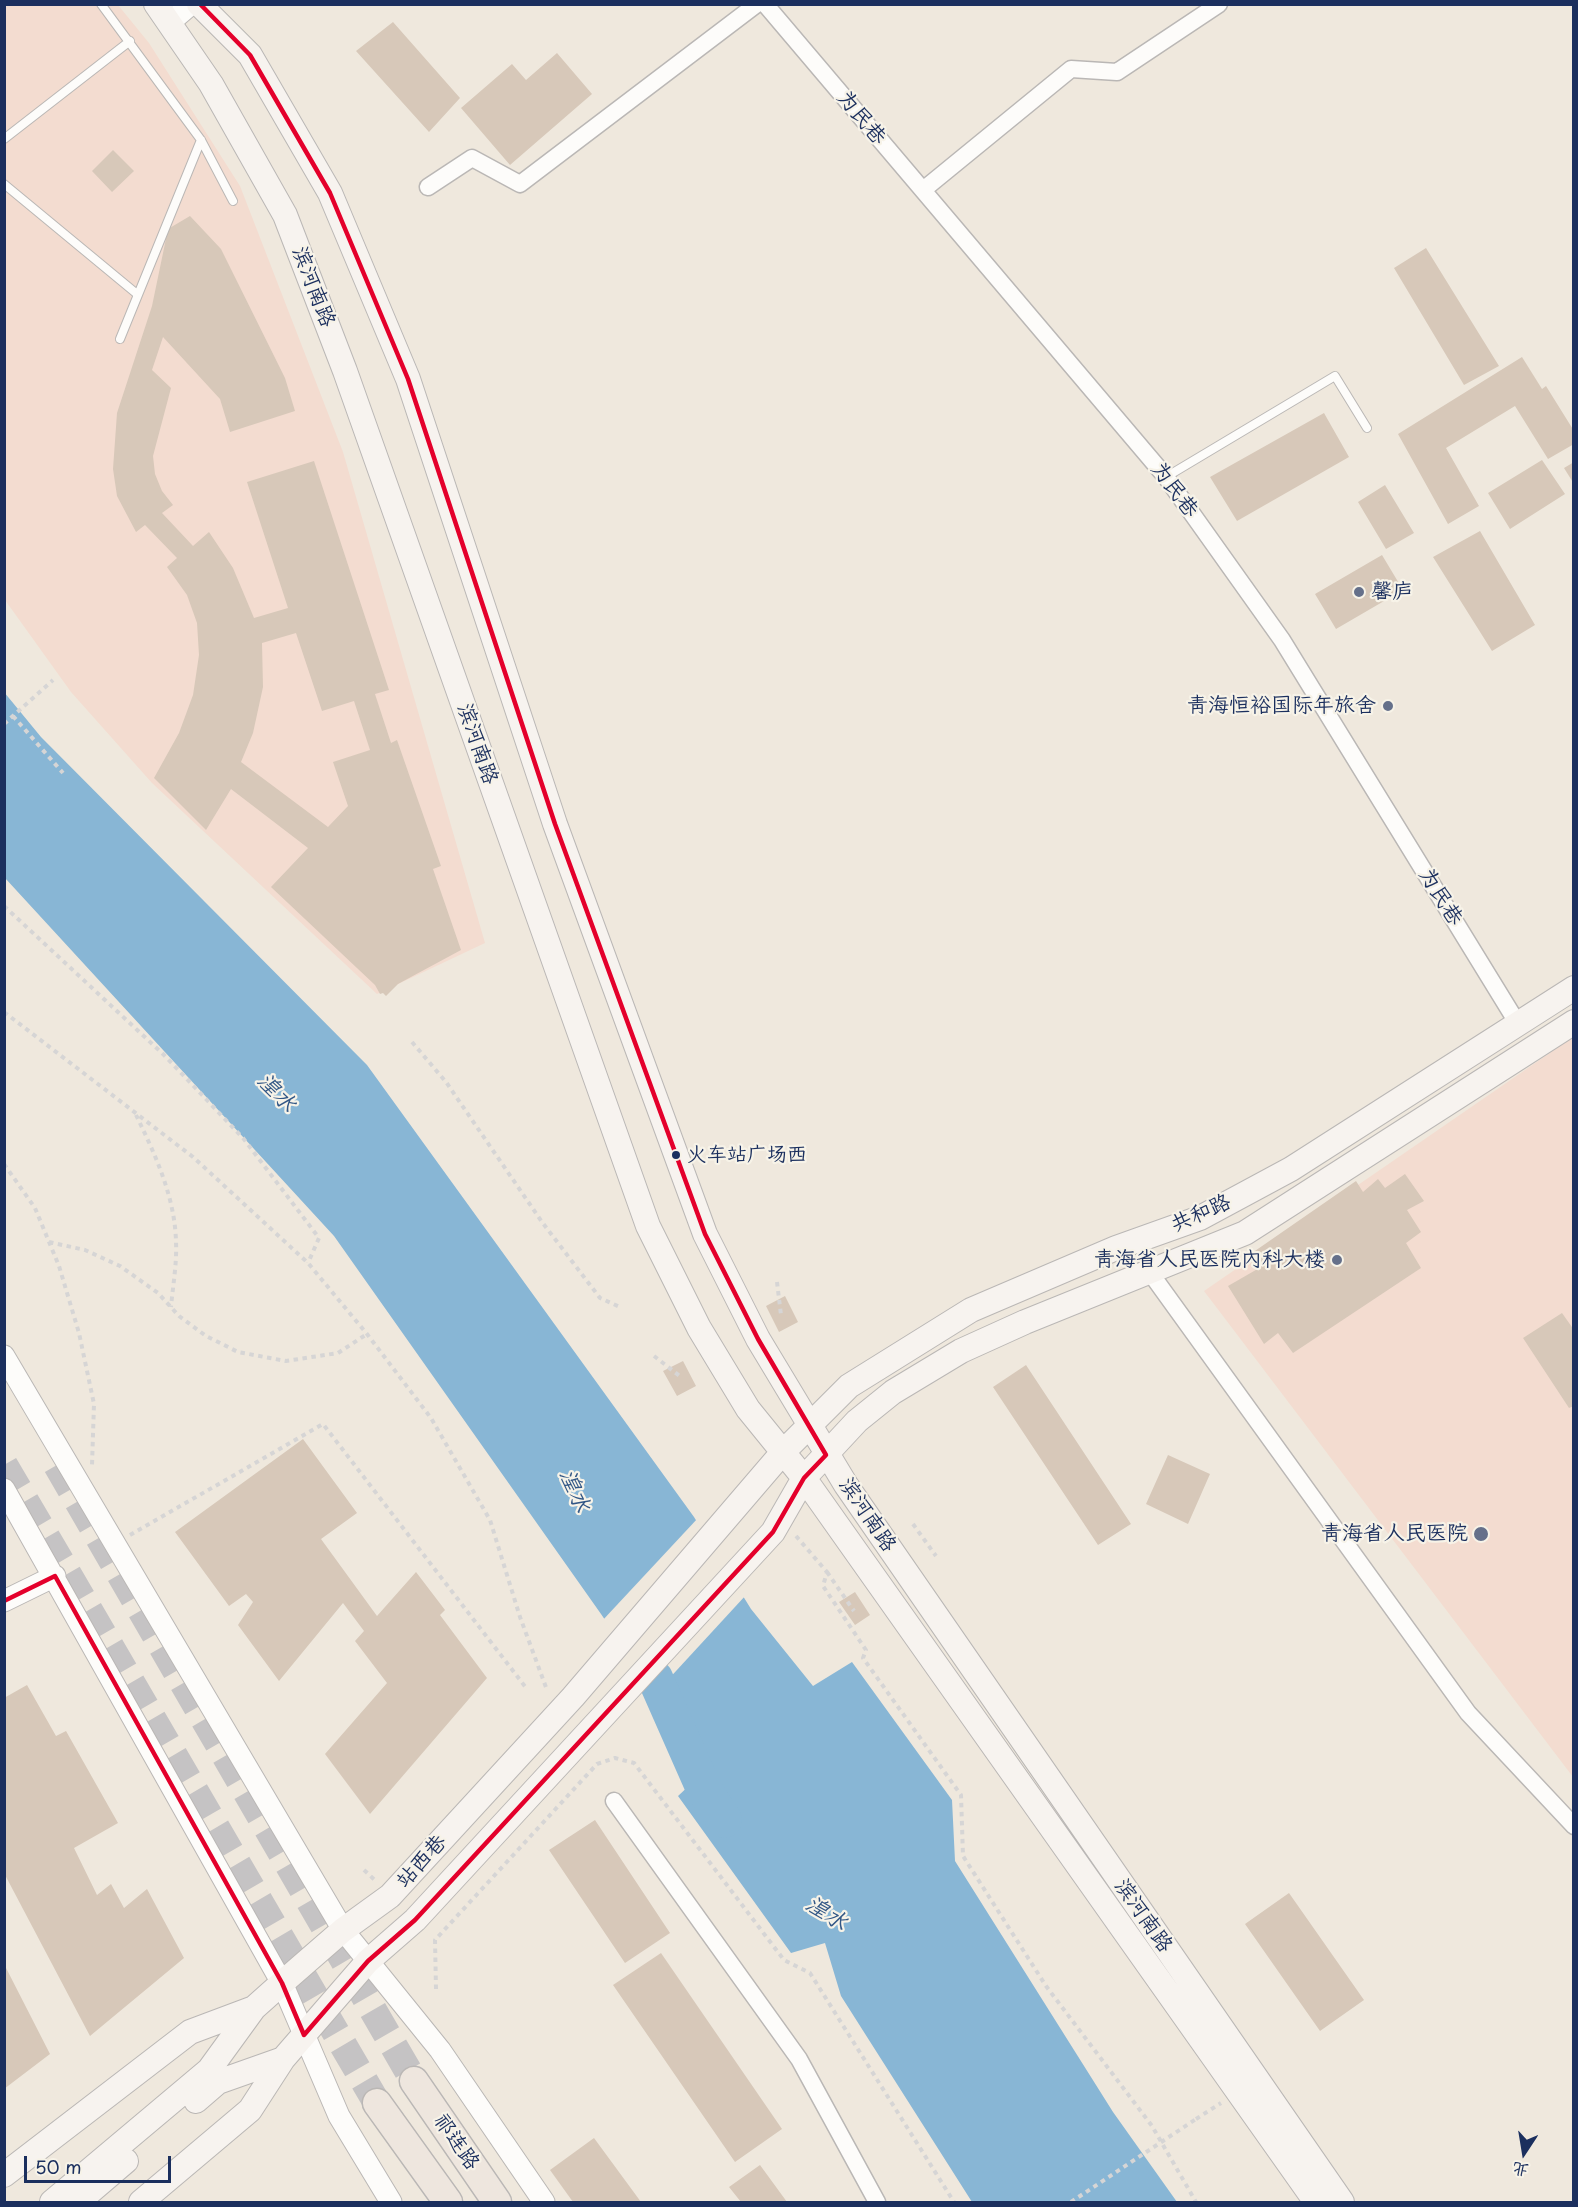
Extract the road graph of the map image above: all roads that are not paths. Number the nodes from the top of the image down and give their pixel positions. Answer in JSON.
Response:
{"nodes":[{"id":1,"x":101,"y":4,"type":"edge"},
{"id":2,"x":191,"y":4,"type":"edge"},
{"id":3,"x":199,"y":4,"type":"edge"},
{"id":4,"x":757,"y":4,"type":"edge"},
{"id":5,"x":765,"y":4,"type":"edge"},
{"id":6,"x":1219,"y":4,"type":"edge"},
{"id":7,"x":160,"y":9,"type":"edge"},
{"id":8,"x":130,"y":41,"type":"junction"},
{"id":9,"x":4,"y":139,"type":"edge"},
{"id":10,"x":201,"y":140,"type":"junction"},
{"id":11,"x":4,"y":184,"type":"edge"},
{"id":12,"x":428,"y":187,"type":"dead end"},
{"id":13,"x":923,"y":190,"type":"junction"},
{"id":14,"x":233,"y":201,"type":"dead end"},
{"id":15,"x":136,"y":294,"type":"junction"},
{"id":16,"x":120,"y":339,"type":"dead end"},
{"id":17,"x":1367,"y":428,"type":"dead end"},
{"id":18,"x":1166,"y":477,"type":"junction"},
{"id":19,"x":1574,"y":988,"type":"edge"},
{"id":20,"x":1574,"y":1022,"type":"edge"},
{"id":21,"x":1518,"y":1024,"type":"junction"},
{"id":22,"x":1149,"y":1271,"type":"junction"},
{"id":23,"x":4,"y":1356,"type":"edge"},
{"id":24,"x":808,"y":1426,"type":"junction"},
{"id":25,"x":783,"y":1452,"type":"junction"},
{"id":26,"x":826,"y":1455,"type":"junction"},
{"id":27,"x":804,"y":1478,"type":"junction"},
{"id":28,"x":4,"y":1489,"type":"edge"},
{"id":29,"x":747,"y":1496,"type":"joint"},
{"id":30,"x":784,"y":1534,"type":"joint"},
{"id":31,"x":55,"y":1576,"type":"junction"},
{"id":32,"x":4,"y":1601,"type":"edge"},
{"id":33,"x":614,"y":1801,"type":"dead end"},
{"id":34,"x":1574,"y":1826,"type":"edge"},
{"id":35,"x":343,"y":1930,"type":"junction"},
{"id":36,"x":368,"y":1961,"type":"junction"},
{"id":37,"x":282,"y":1983,"type":"junction"},
{"id":38,"x":254,"y":2008,"type":"junction"},
{"id":39,"x":304,"y":2035,"type":"junction"},
{"id":40,"x":283,"y":2059,"type":"junction"},
{"id":41,"x":213,"y":2076,"type":"junction"},
{"id":42,"x":414,"y":2081,"type":"tunnel mouth"},
{"id":43,"x":377,"y":2103,"type":"tunnel mouth"},
{"id":44,"x":4,"y":2175,"type":"edge"},
{"id":45,"x":52,"y":2202,"type":"edge"},
{"id":46,"x":78,"y":2202,"type":"edge"},
{"id":47,"x":141,"y":2202,"type":"edge"},
{"id":48,"x":391,"y":2202,"type":"edge"},
{"id":49,"x":448,"y":2202,"type":"edge"},
{"id":50,"x":497,"y":2202,"type":"edge"},
{"id":51,"x":544,"y":2202,"type":"edge"},
{"id":52,"x":877,"y":2202,"type":"edge"},
{"id":53,"x":1316,"y":2202,"type":"edge"},
{"id":54,"x":1342,"y":2202,"type":"edge"}],
"edges":[{"from":1,"to":8,"type":"lane"},
{"from":2,"to":7,"type":"street"},
{"from":3,"to":24,"type":"main road","name":"滨河南路"},
{"from":4,"to":12,"type":"street"},
{"from":5,"to":13,"type":"street","name":"为民巷"},
{"from":6,"to":13,"type":"street"},
{"from":7,"to":25,"type":"main road","name":"滨河南路"},
{"from":8,"to":9,"type":"lane"},
{"from":8,"to":10,"type":"lane"},
{"from":10,"to":14,"type":"lane"},
{"from":10,"to":15,"type":"lane"},
{"from":11,"to":15,"type":"lane"},
{"from":13,"to":18,"type":"street","name":"为民巷"},
{"from":15,"to":16,"type":"lane"},
{"from":17,"to":18,"type":"lane"},
{"from":18,"to":21,"type":"street","name":"为民巷"},
{"from":19,"to":21,"type":"main road","name":"共和路"},
{"from":20,"to":22,"type":"main road","name":"共和路"},
{"from":21,"to":24,"type":"main road","name":"共和路"},
{"from":22,"to":26,"type":"main road","name":"共和路"},
{"from":22,"to":34,"type":"street"},
{"from":23,"to":35,"type":"street"},
{"from":24,"to":25,"type":"main road","name":"共和路"},
{"from":24,"to":26,"type":"main road","name":"滨河南路"},
{"from":25,"to":27,"type":"main road","name":"滨河南路"},
{"from":25,"to":29,"type":"main road","name":"共和路"},
{"from":26,"to":27,"type":"main road","name":"共和路"},
{"from":26,"to":54,"type":"main road","name":"滨河南路"},
{"from":27,"to":30,"type":"main road","name":"共和路"},
{"from":27,"to":53,"type":"main road","name":"滨河南路"},
{"from":28,"to":31,"type":"street"},
{"from":29,"to":35,"type":"main road","name":"站西巷"},
{"from":30,"to":36,"type":"main road","name":"站西巷"},
{"from":31,"to":32,"type":"street"},
{"from":31,"to":37,"type":"street"},
{"from":33,"to":52,"type":"street"},
{"from":35,"to":36,"type":"street"},
{"from":35,"to":37,"type":"main road","name":"站西巷"},
{"from":36,"to":39,"type":"main road","name":"站西巷"},
{"from":36,"to":51,"type":"street"},
{"from":37,"to":38,"type":"main road","name":"站西巷"},
{"from":37,"to":39,"type":"street"},
{"from":38,"to":41,"type":"main road","name":"站西巷"},
{"from":38,"to":44,"type":"main road","name":"站西巷"},
{"from":39,"to":40,"type":"main road","name":"站西巷"},
{"from":39,"to":48,"type":"street"},
{"from":40,"to":41,"type":"main road","name":"站西巷"},
{"from":40,"to":47,"type":"main road","name":"站西巷"},
{"from":41,"to":45,"type":"main road","name":"站西巷"},
{"from":41,"to":46,"type":"main road","name":"站西巷"},
{"from":42,"to":50,"type":"highway","name":"祁连路"},
{"from":43,"to":49,"type":"highway","name":"祁连路"}]}
